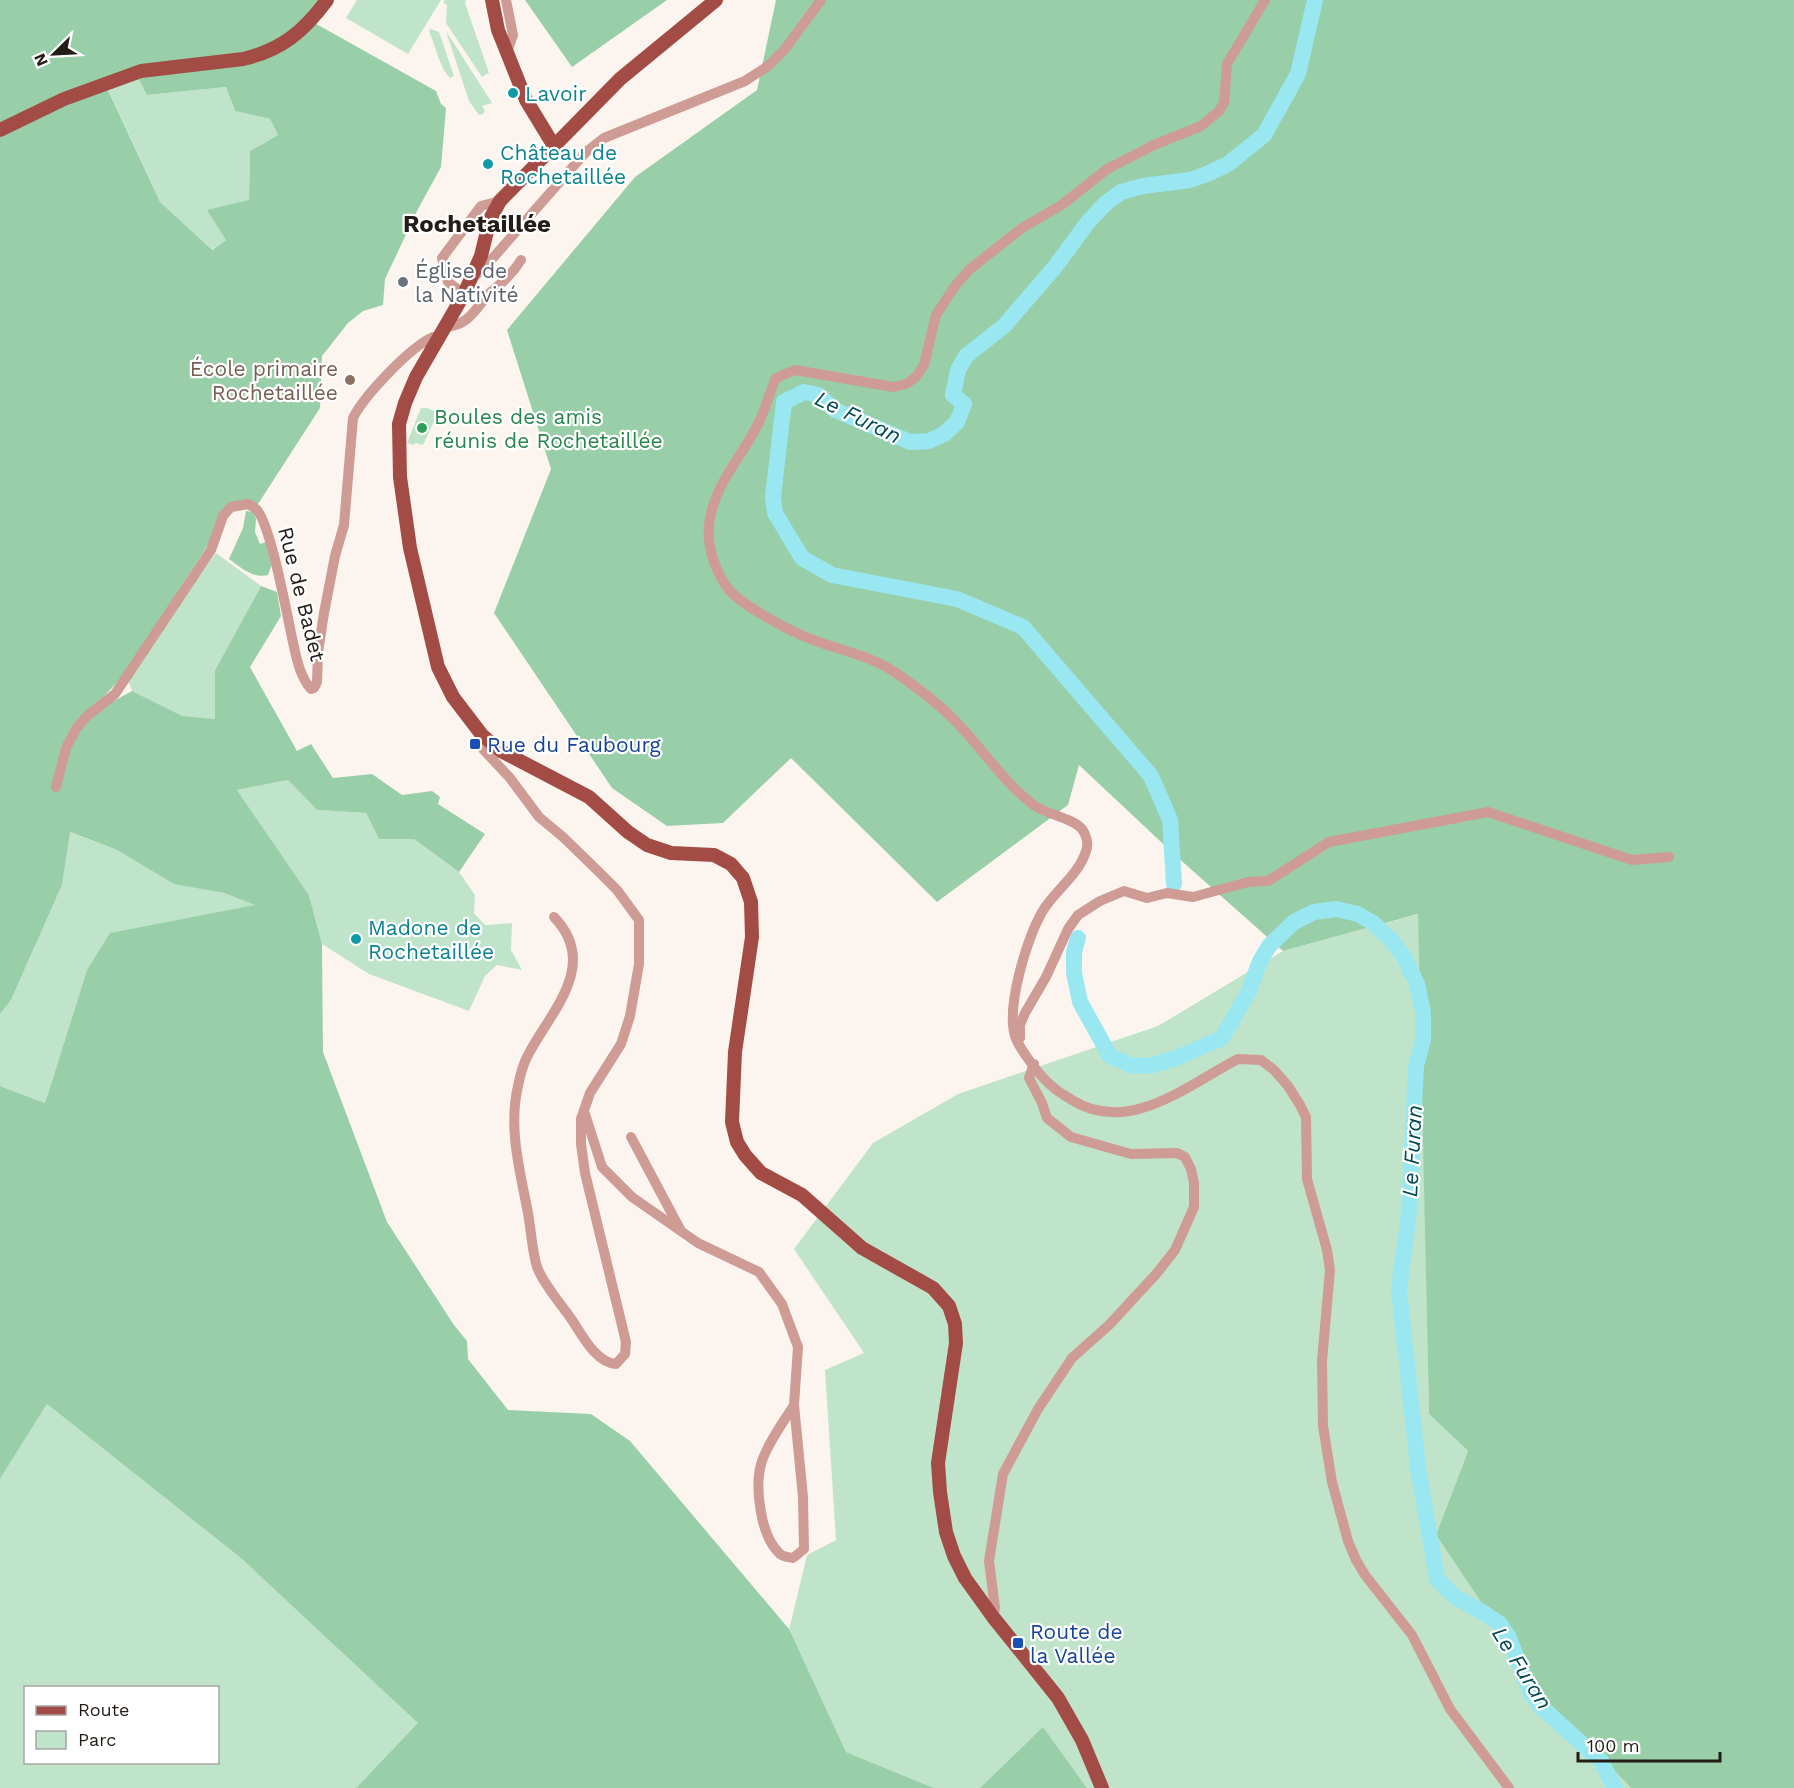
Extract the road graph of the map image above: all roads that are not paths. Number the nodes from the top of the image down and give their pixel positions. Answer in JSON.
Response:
{"nodes":[{"id":1,"x":327,"y":0,"type":"edge"},
{"id":2,"x":492,"y":0,"type":"edge"},
{"id":3,"x":506,"y":0,"type":"edge"},
{"id":4,"x":716,"y":0,"type":"edge"},
{"id":5,"x":821,"y":0,"type":"edge"},
{"id":6,"x":1265,"y":0,"type":"edge"},
{"id":7,"x":507,"y":52,"type":"junction"},
{"id":8,"x":0,"y":130,"type":"edge"},
{"id":9,"x":554,"y":146,"type":"junction"},
{"id":10,"x":500,"y":201,"type":"junction"},
{"id":11,"x":521,"y":260,"type":"dead end"},
{"id":12,"x":471,"y":279,"type":"junction"},
{"id":13,"x":464,"y":294,"type":"junction"},
{"id":14,"x":446,"y":327,"type":"junction"},
{"id":15,"x":438,"y":340,"type":"junction"},
{"id":16,"x":482,"y":735,"type":"junction"},
{"id":17,"x":56,"y":787,"type":"dead end"},
{"id":18,"x":1669,"y":857,"type":"dead end"},
{"id":19,"x":554,"y":917,"type":"dead end"},
{"id":20,"x":1020,"y":1047,"type":"junction"},
{"id":21,"x":1034,"y":1064,"type":"junction"},
{"id":22,"x":583,"y":1108,"type":"junction"},
{"id":23,"x":631,"y":1137,"type":"dead end"},
{"id":24,"x":682,"y":1232,"type":"junction"},
{"id":25,"x":794,"y":1405,"type":"junction"},
{"id":26,"x":993,"y":1617,"type":"junction"},
{"id":27,"x":1102,"y":1788,"type":"edge"},
{"id":28,"x":1509,"y":1788,"type":"edge"}],
"edges":[{"from":1,"to":8,"type":"main road"},
{"from":2,"to":7,"type":"main road"},
{"from":3,"to":7,"type":"street"},
{"from":4,"to":9,"type":"main road"},
{"from":5,"to":12,"type":"street"},
{"from":6,"to":20,"type":"street"},
{"from":7,"to":9,"type":"main road"},
{"from":9,"to":10,"type":"main road"},
{"from":10,"to":12,"type":"main road"},
{"from":10,"to":13,"type":"street"},
{"from":11,"to":14,"type":"street"},
{"from":12,"to":13,"type":"main road"},
{"from":13,"to":14,"type":"main road"},
{"from":14,"to":15,"type":"main road"},
{"from":15,"to":16,"type":"main road"},
{"from":15,"to":17,"type":"street","name":"Rue de Badet"},
{"from":16,"to":22,"type":"street"},
{"from":16,"to":26,"type":"main road"},
{"from":18,"to":20,"type":"street"},
{"from":19,"to":22,"type":"street"},
{"from":20,"to":21,"type":"street"},
{"from":21,"to":26,"type":"street"},
{"from":21,"to":28,"type":"street"},
{"from":22,"to":24,"type":"street"},
{"from":23,"to":24,"type":"street"},
{"from":24,"to":25,"type":"street"},
{"from":25,"to":25,"type":"street"},
{"from":26,"to":27,"type":"main road"}]}
